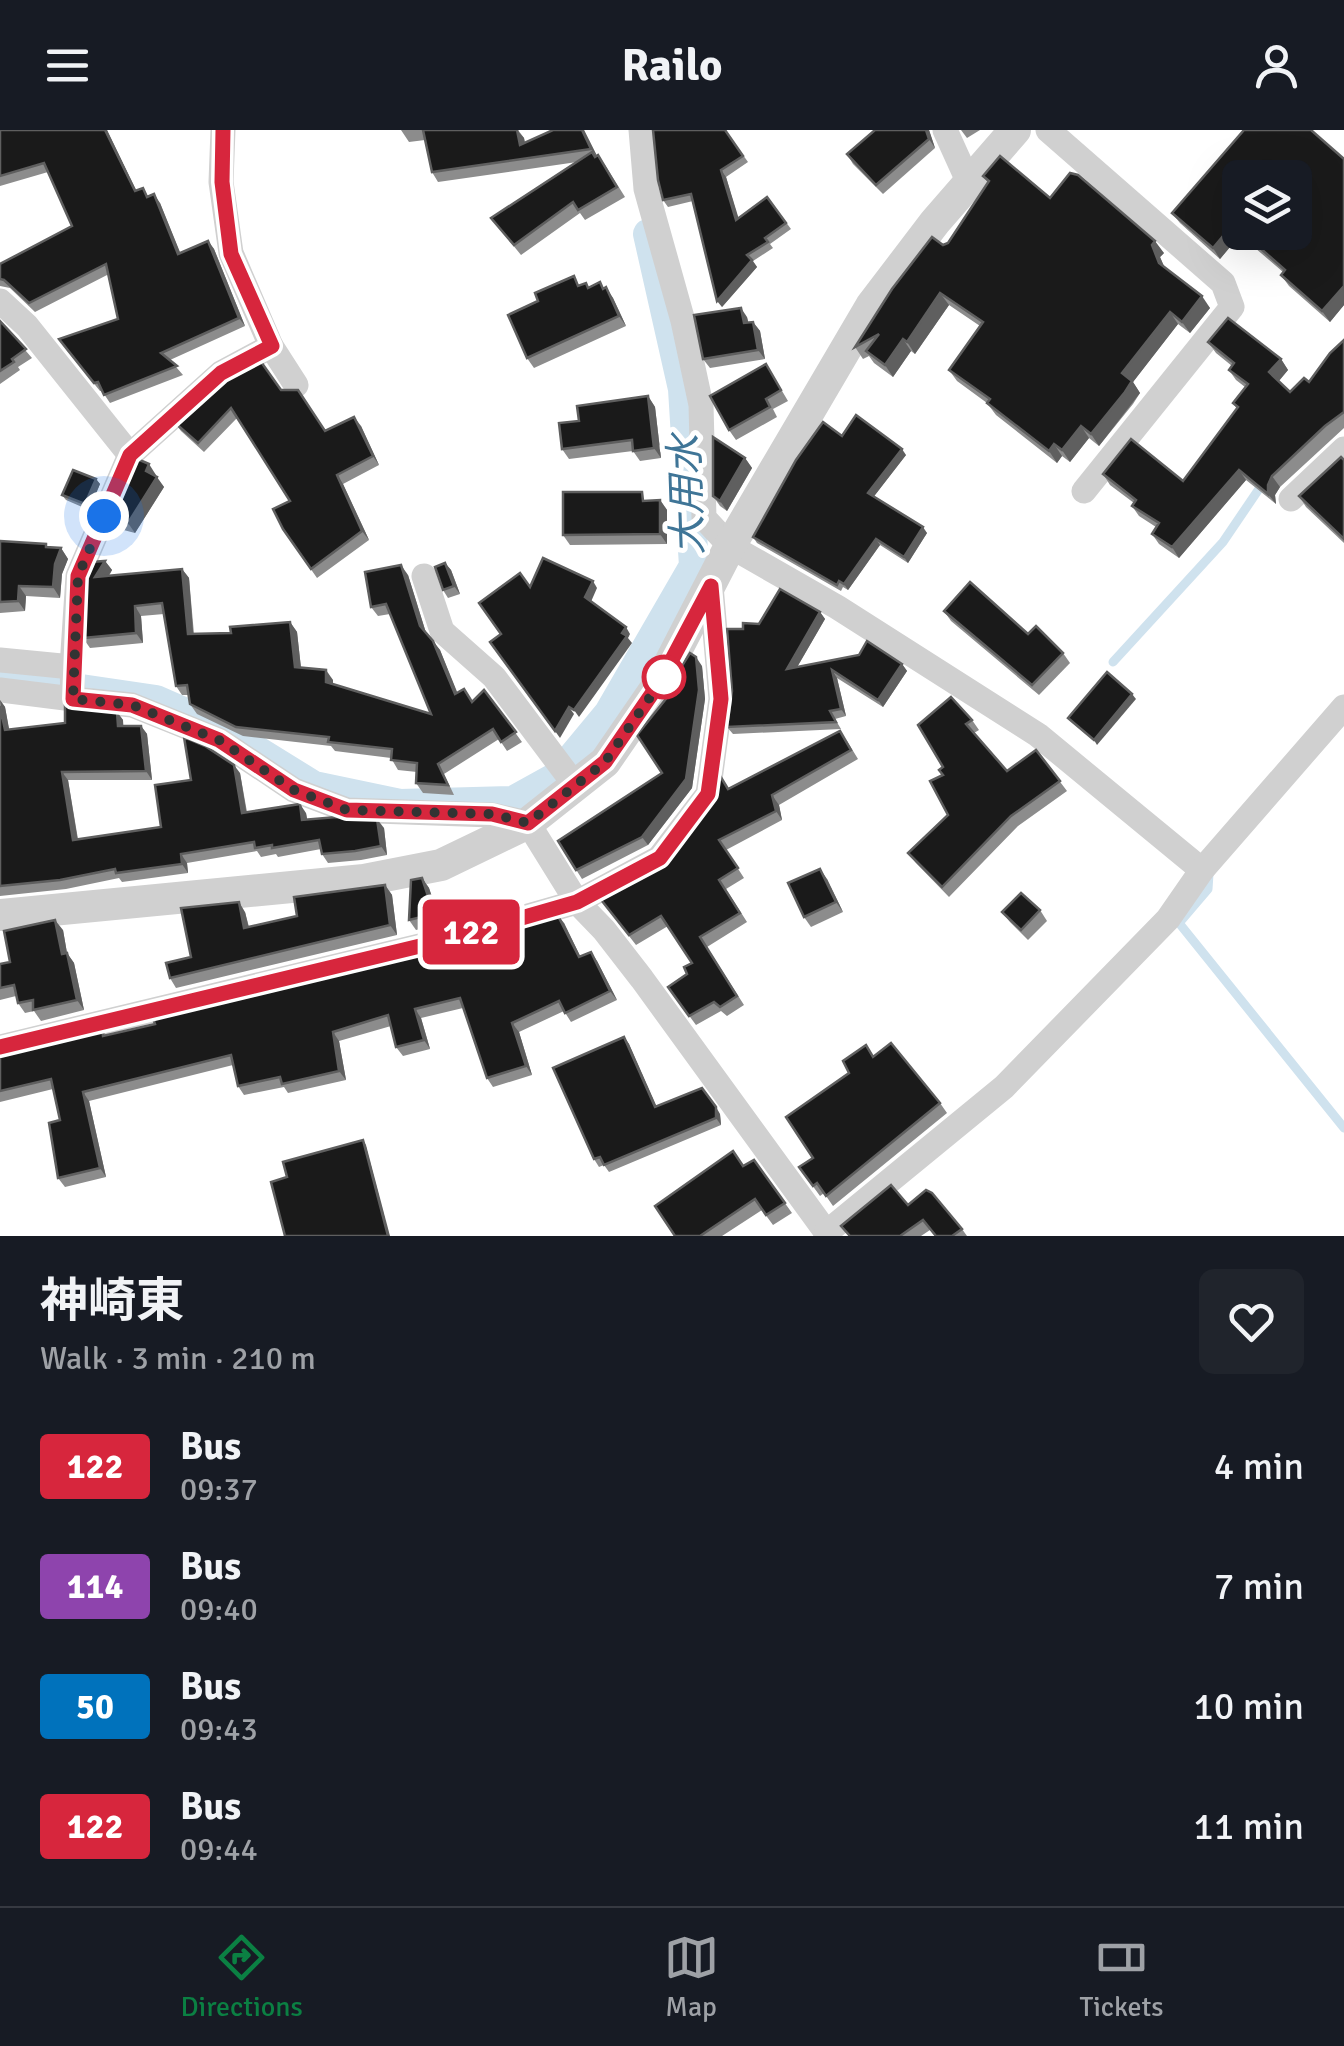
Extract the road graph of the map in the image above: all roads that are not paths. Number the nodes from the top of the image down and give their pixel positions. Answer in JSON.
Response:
{"nodes":[{"id":1,"x":223,"y":130,"type":"edge"},
{"id":2,"x":641,"y":130,"type":"edge"},
{"id":3,"x":945,"y":130,"type":"edge"},
{"id":4,"x":1015,"y":130,"type":"edge"},
{"id":5,"x":1048,"y":130,"type":"edge"},
{"id":6,"x":969,"y":182,"type":"junction"},
{"id":7,"x":0,"y":301,"type":"edge"},
{"id":8,"x":272,"y":346,"type":"junction"},
{"id":9,"x":296,"y":385,"type":"edge"},
{"id":10,"x":1344,"y":449,"type":"edge"},
{"id":11,"x":130,"y":455,"type":"junction"},
{"id":12,"x":1084,"y":492,"type":"dead end"},
{"id":13,"x":1292,"y":499,"type":"dead end"},
{"id":14,"x":730,"y":546,"type":"junction"},
{"id":15,"x":424,"y":576,"type":"dead end"},
{"id":16,"x":711,"y":586,"type":"junction"},
{"id":17,"x":0,"y":660,"type":"edge"},
{"id":18,"x":72,"y":684,"type":"junction"},
{"id":19,"x":0,"y":690,"type":"edge"},
{"id":20,"x":1344,"y":707,"type":"edge"},
{"id":21,"x":565,"y":773,"type":"junction"},
{"id":22,"x":528,"y":823,"type":"junction"},
{"id":23,"x":1202,"y":870,"type":"junction"},
{"id":24,"x":577,"y":902,"type":"junction"},
{"id":25,"x":0,"y":915,"type":"edge"},
{"id":26,"x":0,"y":1047,"type":"edge"},
{"id":27,"x":823,"y":1230,"type":"edge"}],
"edges":[{"from":1,"to":8,"type":"street"},
{"from":2,"to":14,"type":"street"},
{"from":3,"to":6,"type":"street"},
{"from":4,"to":6,"type":"street"},
{"from":5,"to":12,"type":"street"},
{"from":6,"to":14,"type":"street"},
{"from":7,"to":11,"type":"street"},
{"from":8,"to":9,"type":"street"},
{"from":8,"to":11,"type":"street"},
{"from":10,"to":13,"type":"street"},
{"from":11,"to":18,"type":"street"},
{"from":14,"to":16,"type":"street"},
{"from":14,"to":23,"type":"street"},
{"from":15,"to":21,"type":"street"},
{"from":16,"to":21,"type":"street"},
{"from":16,"to":24,"type":"street"},
{"from":17,"to":18,"type":"street"},
{"from":18,"to":19,"type":"street"},
{"from":18,"to":22,"type":"street"},
{"from":20,"to":23,"type":"street"},
{"from":21,"to":22,"type":"street"},
{"from":22,"to":24,"type":"street"},
{"from":22,"to":25,"type":"street"},
{"from":23,"to":27,"type":"street"},
{"from":24,"to":26,"type":"street"},
{"from":24,"to":27,"type":"street"}]}
